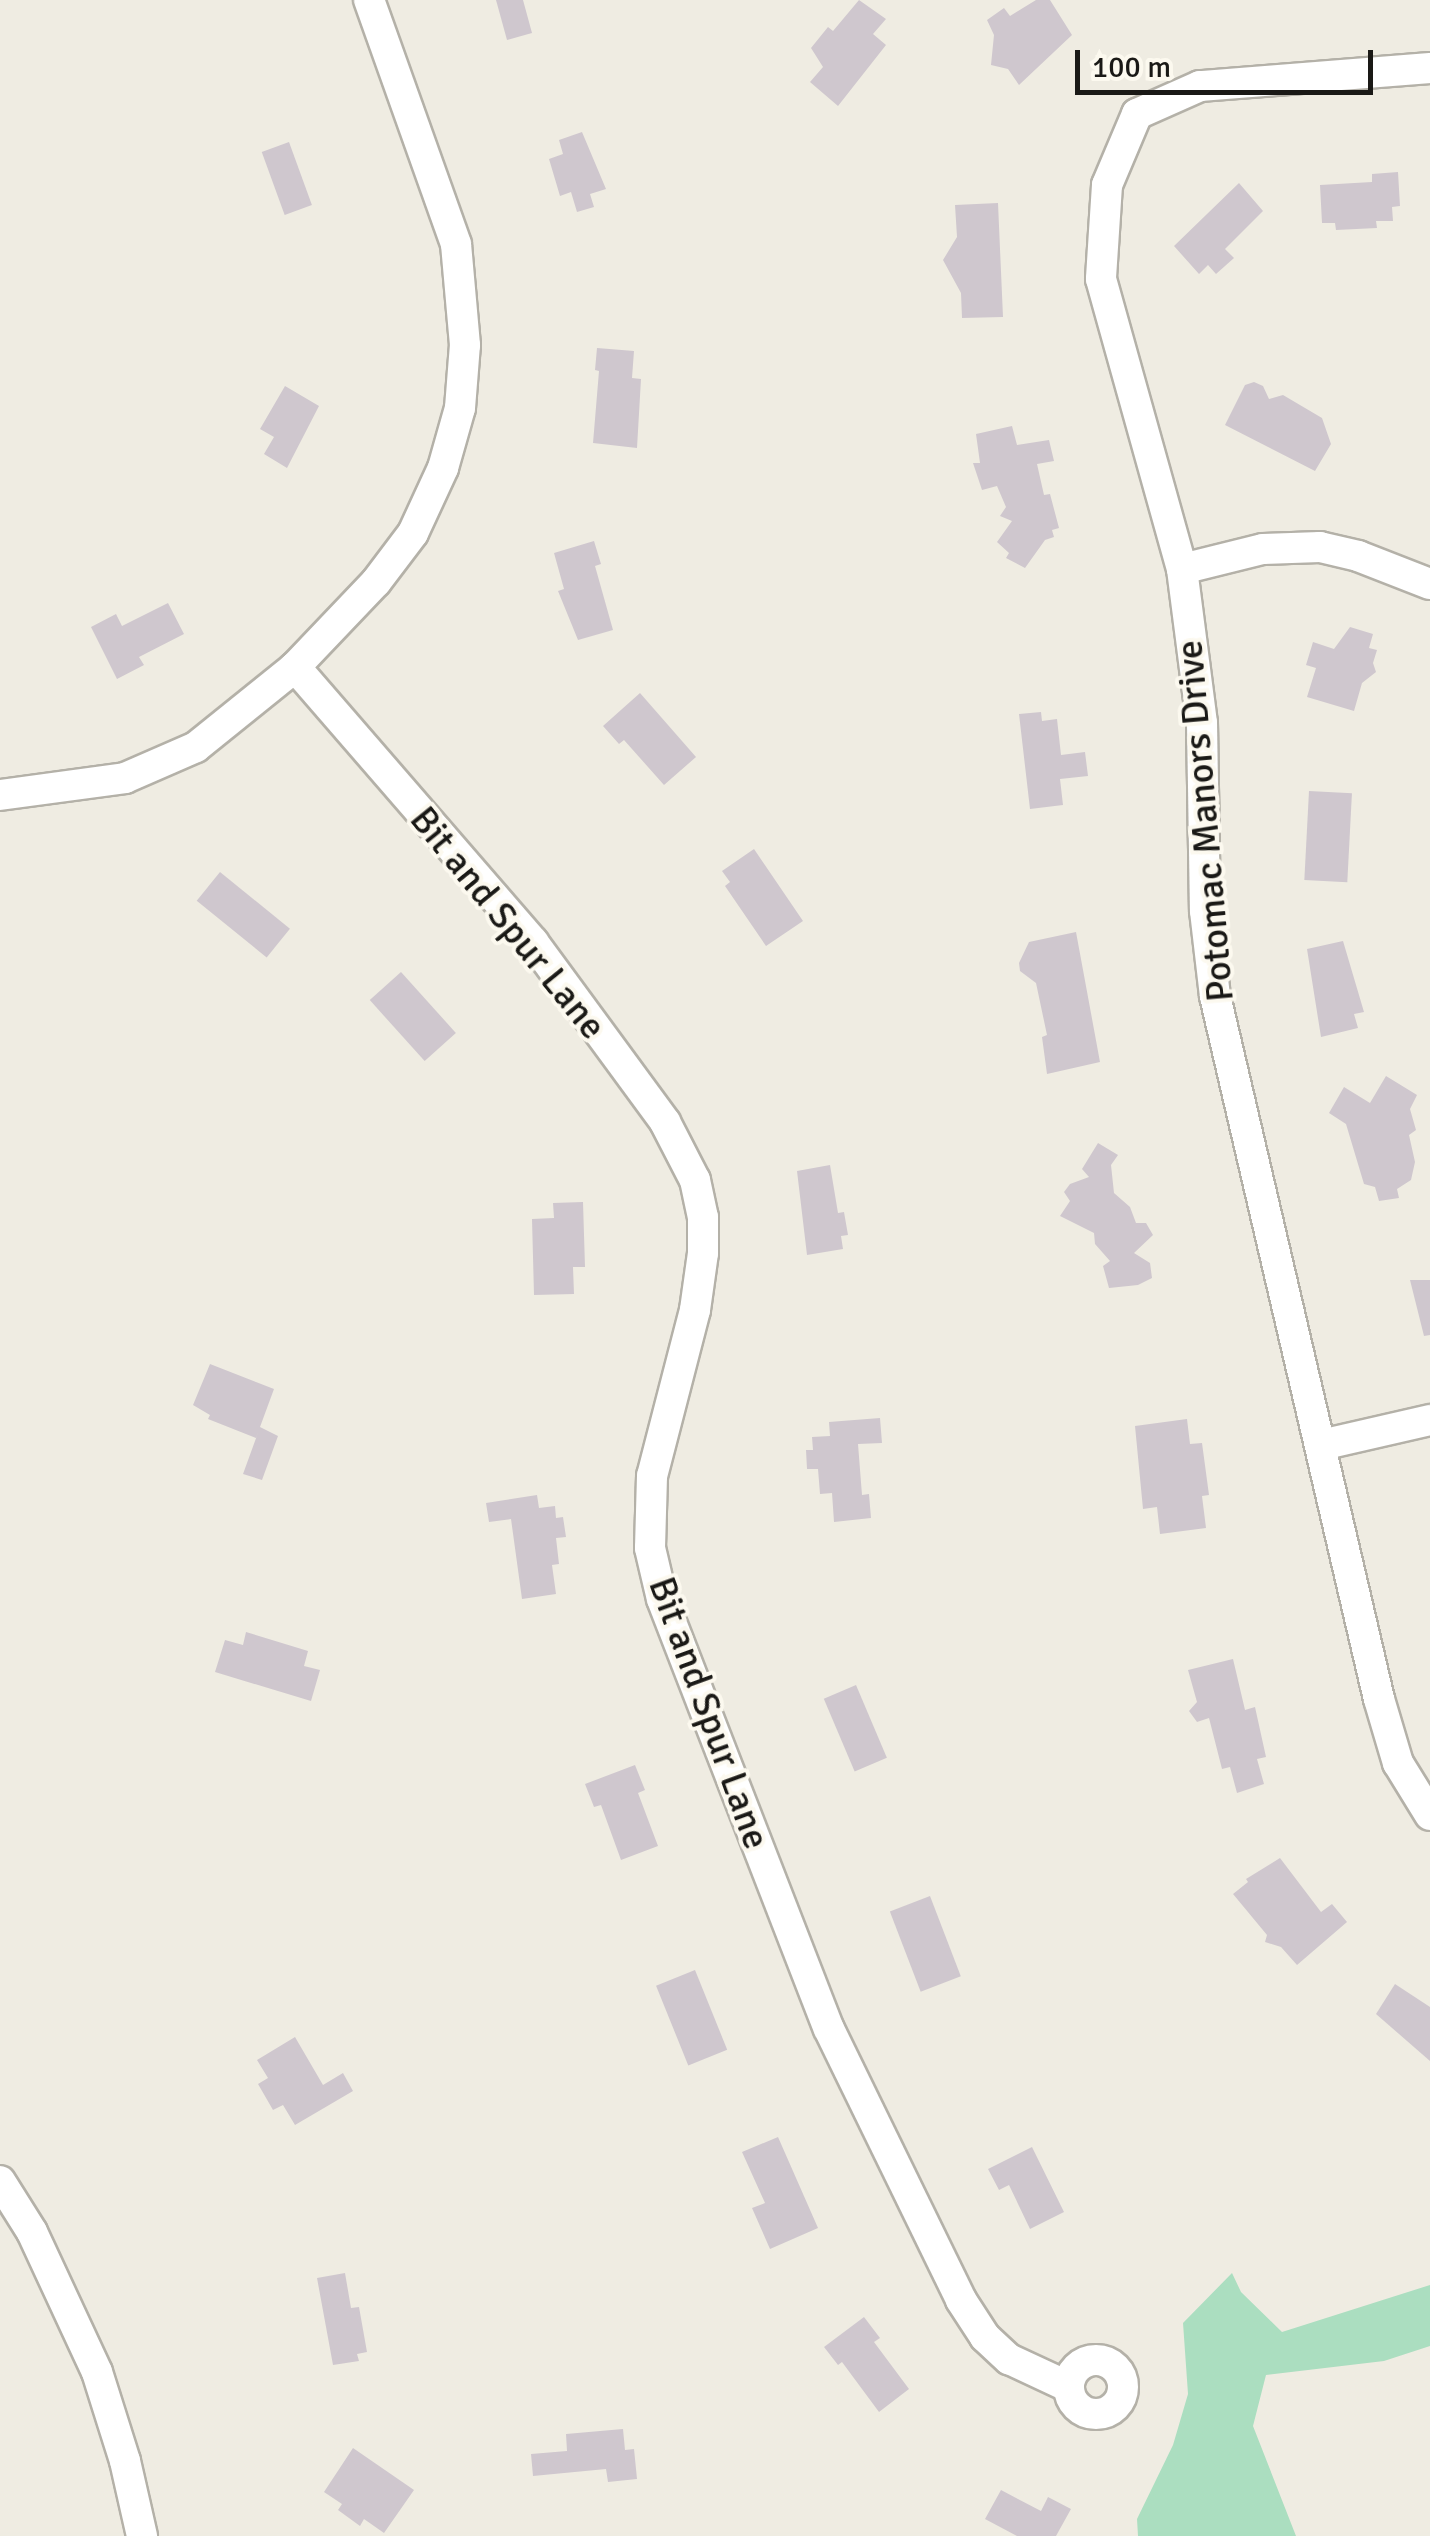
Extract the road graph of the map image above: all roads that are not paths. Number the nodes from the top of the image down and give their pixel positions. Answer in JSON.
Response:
{"nodes":[{"id":1,"x":369,"y":0,"type":"edge"},
{"id":2,"x":1430,"y":68,"type":"edge"},
{"id":3,"x":1182,"y":570,"type":"junction"},
{"id":4,"x":1430,"y":584,"type":"edge"},
{"id":5,"x":295,"y":667,"type":"junction"},
{"id":6,"x":0,"y":794,"type":"edge"},
{"id":7,"x":1430,"y":1420,"type":"edge"},
{"id":8,"x":1321,"y":1446,"type":"junction"},
{"id":9,"x":1430,"y":1815,"type":"edge"},
{"id":10,"x":0,"y":2181,"type":"edge"},
{"id":11,"x":1069,"y":2387,"type":"dead end"},
{"id":12,"x":142,"y":2536,"type":"edge"}],
"edges":[{"from":1,"to":5,"type":"street"},
{"from":2,"to":3,"type":"street","name":"Potomac Manors Drive"},
{"from":3,"to":4,"type":"street"},
{"from":3,"to":8,"type":"street","name":"Potomac Manors Drive"},
{"from":5,"to":6,"type":"street"},
{"from":5,"to":11,"type":"street","name":"Bit and Spur Lane"},
{"from":7,"to":8,"type":"street"},
{"from":8,"to":9,"type":"street","name":"Potomac Manors Drive"},
{"from":10,"to":12,"type":"street"}]}
